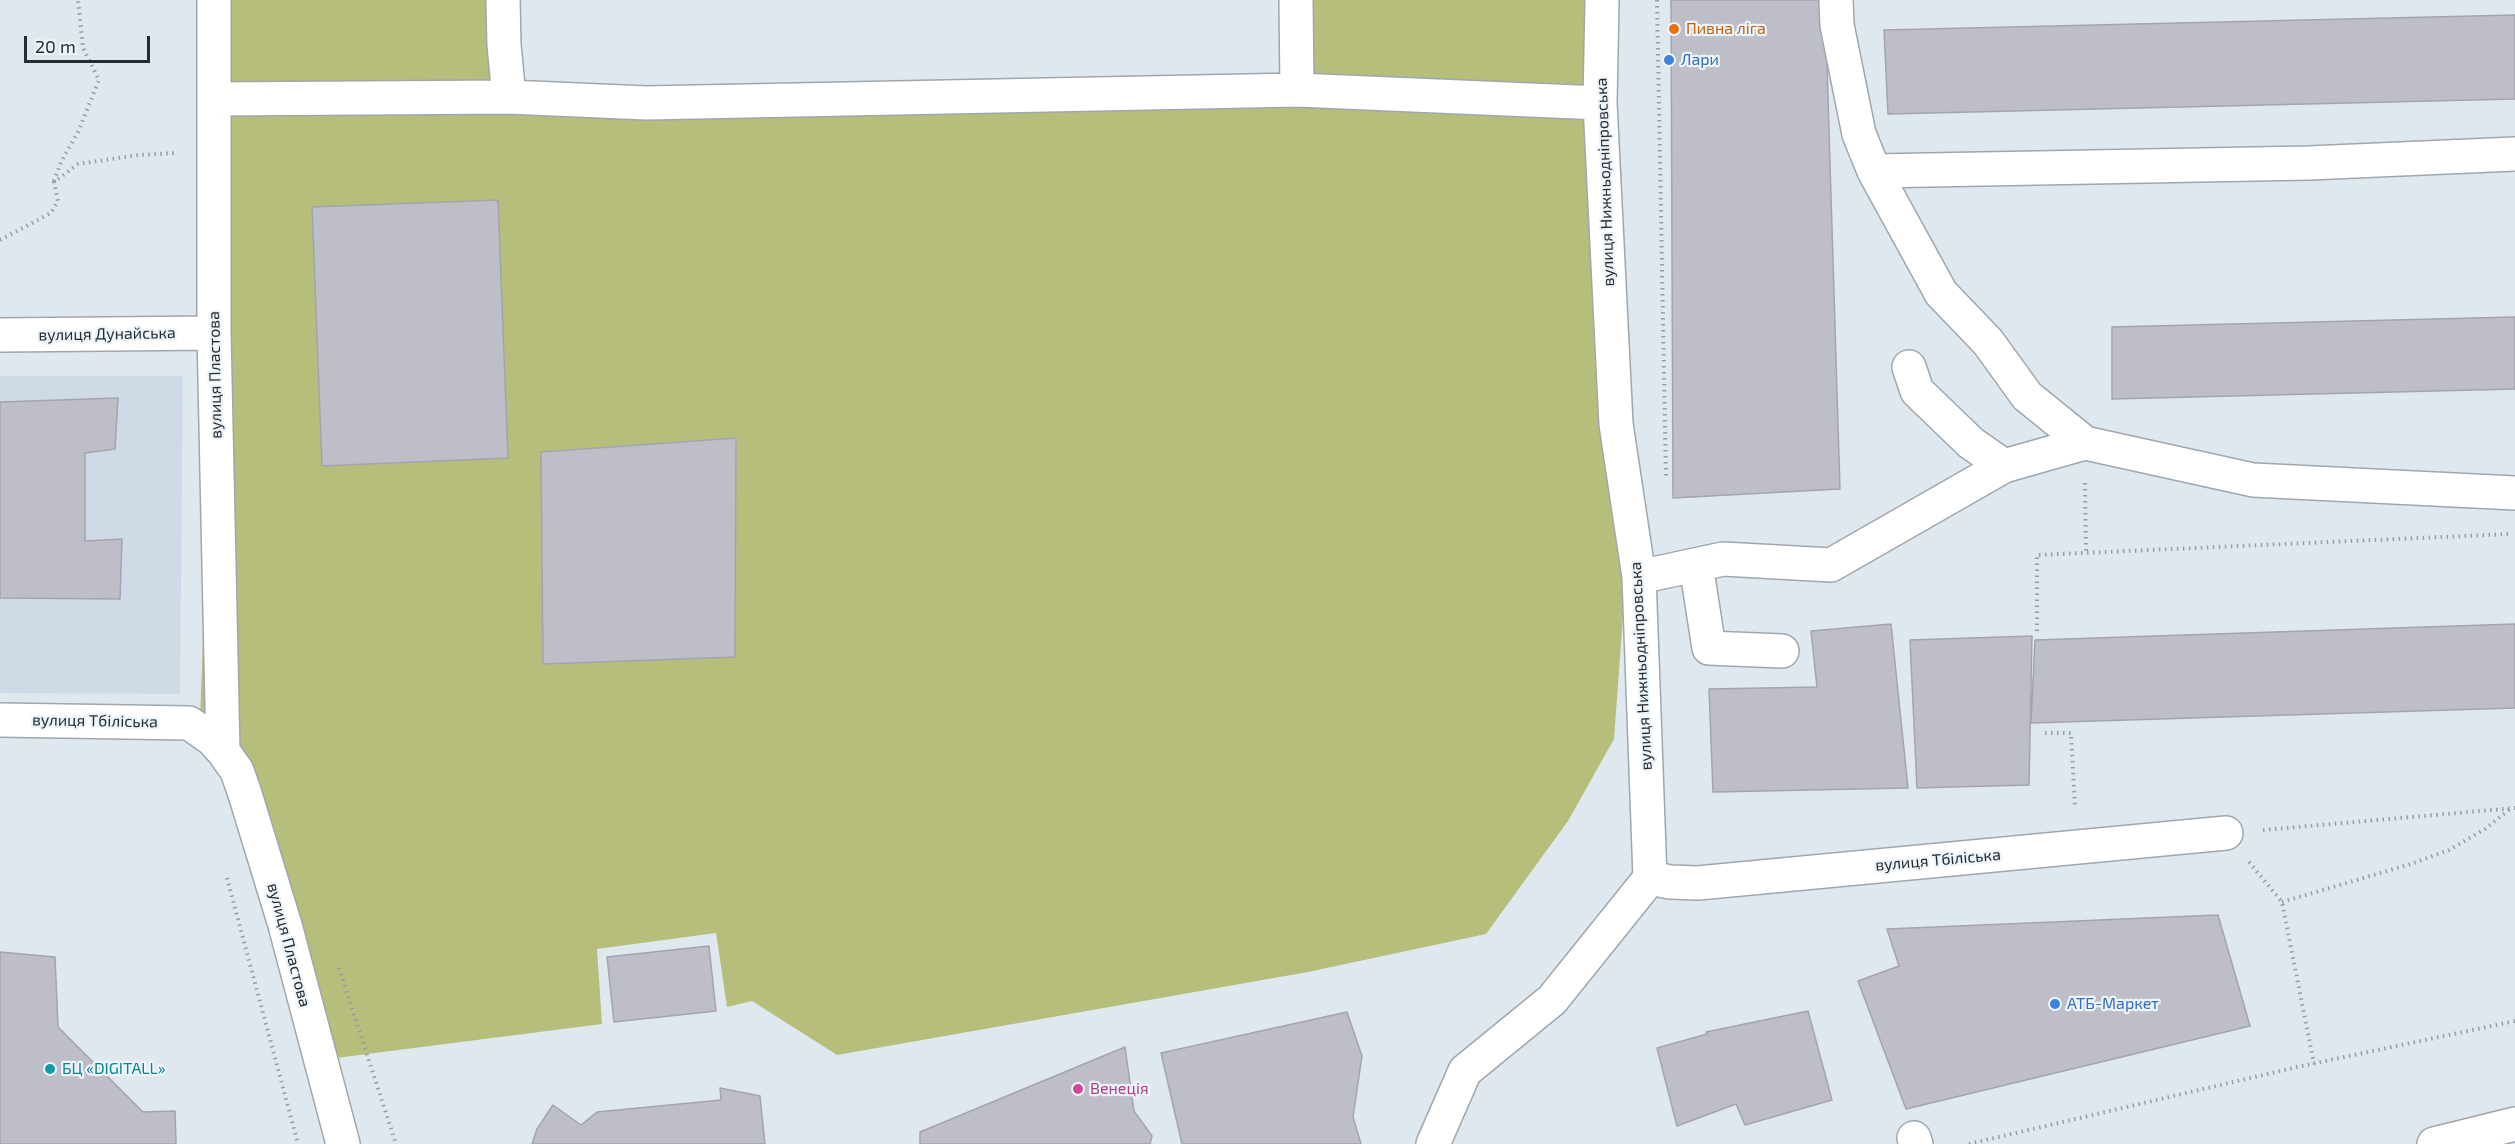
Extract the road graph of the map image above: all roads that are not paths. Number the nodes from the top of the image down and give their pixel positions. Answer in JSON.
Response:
{"nodes":[{"id":1,"x":214,"y":0,"type":"edge"},
{"id":2,"x":503,"y":0,"type":"edge"},
{"id":3,"x":1296,"y":0,"type":"edge"},
{"id":4,"x":1602,"y":0,"type":"edge"},
{"id":5,"x":1836,"y":0,"type":"edge"},
{"id":6,"x":1297,"y":90,"type":"junction"},
{"id":7,"x":509,"y":97,"type":"junction"},
{"id":8,"x":214,"y":99,"type":"junction"},
{"id":9,"x":1600,"y":103,"type":"junction"},
{"id":10,"x":2515,"y":154,"type":"edge"},
{"id":11,"x":1874,"y":171,"type":"junction"},
{"id":12,"x":214,"y":333,"type":"junction"},
{"id":13,"x":0,"y":336,"type":"edge"},
{"id":14,"x":1909,"y":367,"type":"dead end"},
{"id":15,"x":2085,"y":443,"type":"junction"},
{"id":16,"x":2004,"y":466,"type":"junction"},
{"id":17,"x":2515,"y":493,"type":"edge"},
{"id":18,"x":1696,"y":565,"type":"junction"},
{"id":19,"x":1638,"y":577,"type":"junction"},
{"id":20,"x":1782,"y":651,"type":"dead end"},
{"id":21,"x":0,"y":720,"type":"edge"},
{"id":22,"x":189,"y":723,"type":"joint"},
{"id":23,"x":223,"y":751,"type":"junction"},
{"id":24,"x":2226,"y":833,"type":"road end"},
{"id":25,"x":1650,"y":878,"type":"junction"},
{"id":26,"x":2515,"y":1124,"type":"edge"},
{"id":27,"x":343,"y":1144,"type":"edge"},
{"id":28,"x":1433,"y":1144,"type":"edge"},
{"id":29,"x":2434,"y":1144,"type":"edge"}],
"edges":[{"from":1,"to":8,"type":"street","name":"вулиця Пластова"},
{"from":2,"to":7,"type":"street"},
{"from":3,"to":6,"type":"street"},
{"from":4,"to":9,"type":"street","name":"вулиця Нижньодніпровська"},
{"from":5,"to":11,"type":"street"},
{"from":6,"to":7,"type":"street"},
{"from":6,"to":9,"type":"street"},
{"from":7,"to":8,"type":"street"},
{"from":8,"to":12,"type":"street","name":"вулиця Пластова"},
{"from":9,"to":19,"type":"street","name":"вулиця Нижньодніпровська"},
{"from":10,"to":11,"type":"street"},
{"from":11,"to":15,"type":"street"},
{"from":12,"to":13,"type":"street","name":"вулиця Дунайська"},
{"from":12,"to":23,"type":"street","name":"вулиця Пластова"},
{"from":14,"to":16,"type":"street"},
{"from":15,"to":16,"type":"street"},
{"from":15,"to":17,"type":"street"},
{"from":16,"to":18,"type":"street"},
{"from":18,"to":19,"type":"street"},
{"from":18,"to":20,"type":"street"},
{"from":19,"to":25,"type":"street","name":"вулиця Нижньодніпровська"},
{"from":21,"to":22,"type":"street","name":"вулиця Тбіліська"},
{"from":22,"to":23,"type":"street","name":"вулиця Пластова"},
{"from":23,"to":27,"type":"street","name":"вулиця Пластова"},
{"from":24,"to":25,"type":"street","name":"вулиця Тбіліська"},
{"from":25,"to":28,"type":"street"},
{"from":26,"to":29,"type":"street"}]}
